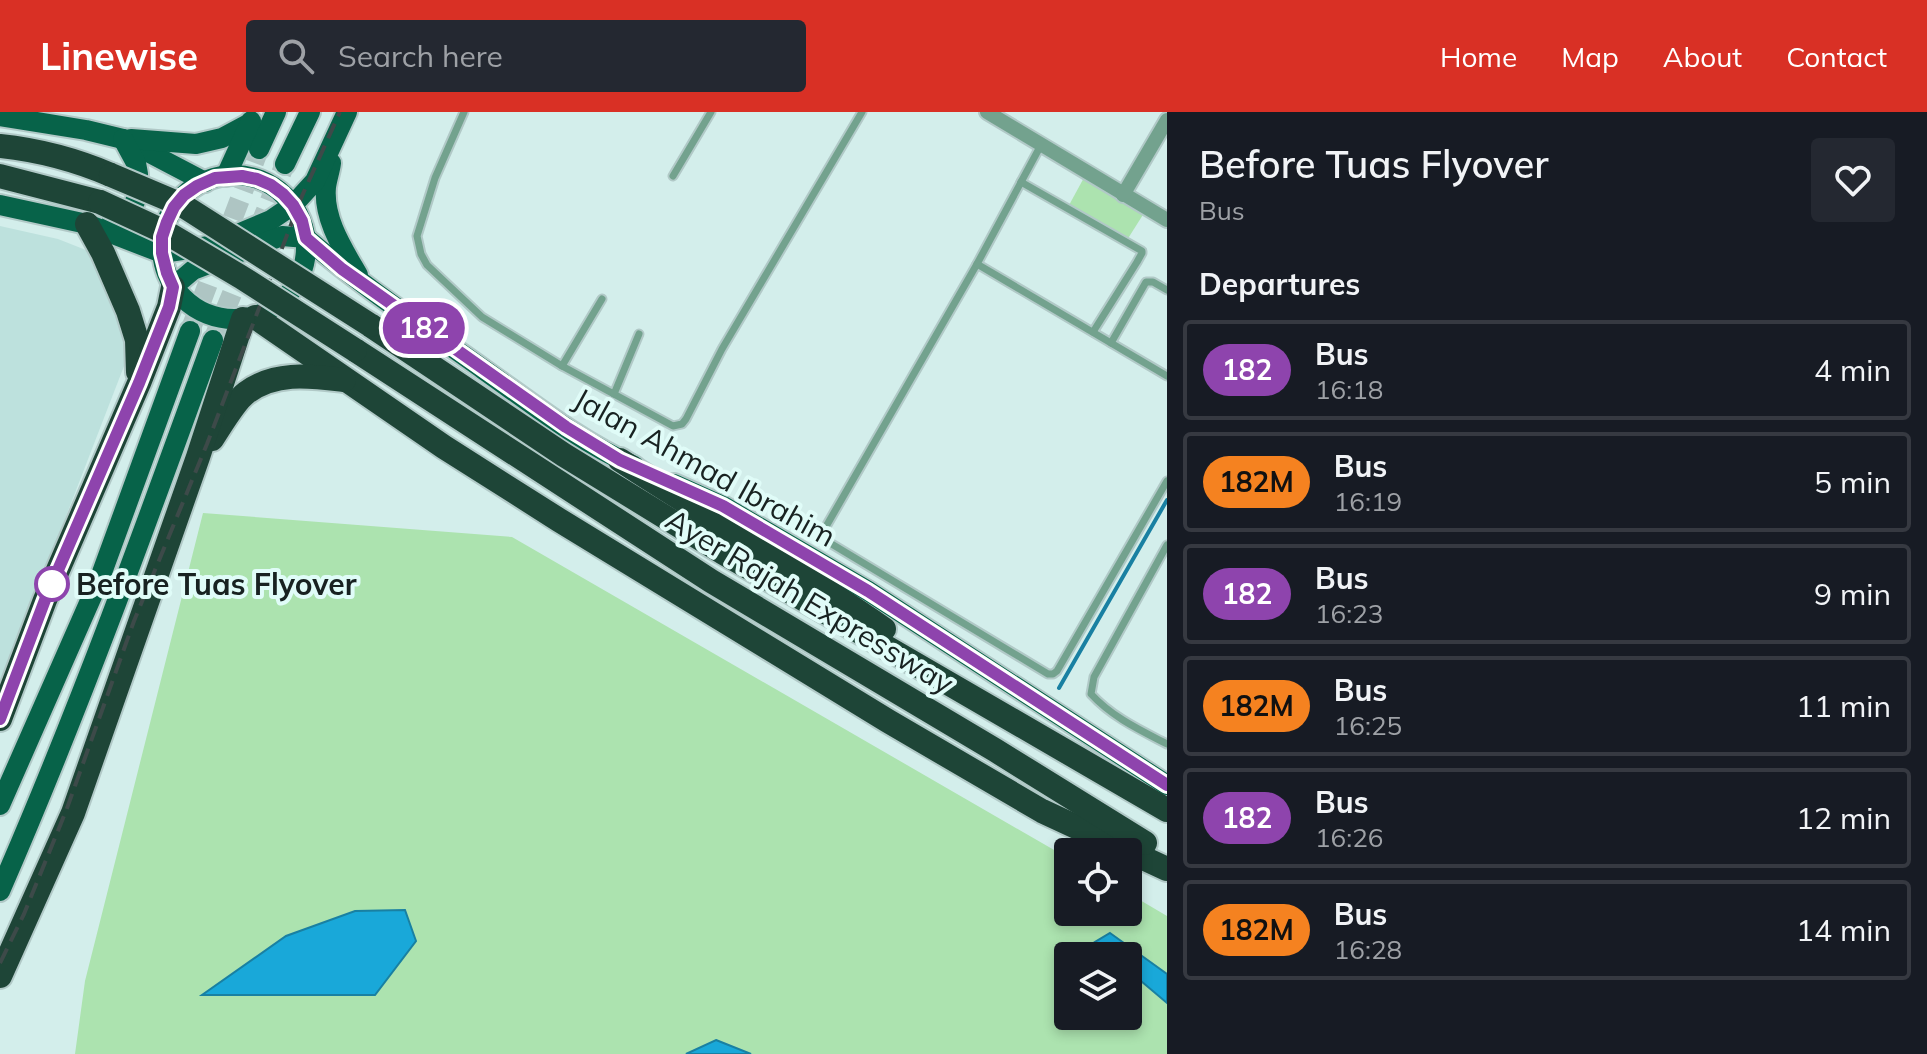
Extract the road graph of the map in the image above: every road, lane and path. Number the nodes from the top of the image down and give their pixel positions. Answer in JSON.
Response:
{"nodes":[{"id":1,"x":276,"y":112,"type":"edge"},
{"id":2,"x":310,"y":112,"type":"edge"},
{"id":3,"x":464,"y":112,"type":"edge"},
{"id":4,"x":711,"y":112,"type":"edge"},
{"id":5,"x":862,"y":112,"type":"edge"},
{"id":6,"x":987,"y":112,"type":"edge"},
{"id":7,"x":346,"y":114,"type":"edge"},
{"id":8,"x":0,"y":116,"type":"edge"},
{"id":9,"x":252,"y":117,"type":"edge"},
{"id":10,"x":1167,"y":120,"type":"edge"},
{"id":11,"x":123,"y":139,"type":"junction"},
{"id":12,"x":1041,"y":145,"type":"junction"},
{"id":13,"x":0,"y":146,"type":"edge"},
{"id":14,"x":259,"y":149,"type":"tunnel mouth"},
{"id":15,"x":285,"y":164,"type":"tunnel mouth"},
{"id":16,"x":0,"y":176,"type":"edge"},
{"id":17,"x":226,"y":176,"type":"junction"},
{"id":18,"x":673,"y":176,"type":"dead end"},
{"id":19,"x":205,"y":182,"type":"junction"},
{"id":20,"x":1021,"y":182,"type":"junction"},
{"id":21,"x":1123,"y":195,"type":"junction"},
{"id":22,"x":0,"y":205,"type":"edge"},
{"id":23,"x":293,"y":205,"type":"junction"},
{"id":24,"x":1167,"y":220,"type":"edge"},
{"id":25,"x":87,"y":224,"type":"junction"},
{"id":26,"x":306,"y":238,"type":"junction"},
{"id":27,"x":162,"y":253,"type":"junction"},
{"id":28,"x":977,"y":264,"type":"junction"},
{"id":29,"x":362,"y":284,"type":"junction"},
{"id":30,"x":173,"y":287,"type":"junction"},
{"id":31,"x":1167,"y":290,"type":"edge"},
{"id":32,"x":602,"y":299,"type":"dead end"},
{"id":33,"x":249,"y":318,"type":"junction"},
{"id":34,"x":190,"y":331,"type":"tunnel mouth"},
{"id":35,"x":1093,"y":332,"type":"junction"},
{"id":36,"x":639,"y":334,"type":"dead end"},
{"id":37,"x":213,"y":340,"type":"tunnel mouth"},
{"id":38,"x":1111,"y":343,"type":"junction"},
{"id":39,"x":562,"y":366,"type":"junction"},
{"id":40,"x":1167,"y":376,"type":"edge"},
{"id":41,"x":345,"y":380,"type":"junction"},
{"id":42,"x":139,"y":383,"type":"junction"},
{"id":43,"x":614,"y":394,"type":"junction"},
{"id":44,"x":198,"y":457,"type":"junction"},
{"id":45,"x":620,"y":460,"type":"junction"},
{"id":46,"x":1167,"y":481,"type":"edge"},
{"id":47,"x":1167,"y":545,"type":"edge"},
{"id":48,"x":0,"y":719,"type":"edge"},
{"id":49,"x":1013,"y":719,"type":"junction"},
{"id":50,"x":1167,"y":744,"type":"edge"},
{"id":51,"x":1167,"y":785,"type":"edge"},
{"id":52,"x":0,"y":805,"type":"edge"},
{"id":53,"x":1167,"y":810,"type":"edge"},
{"id":54,"x":1167,"y":857,"type":"edge"},
{"id":55,"x":1167,"y":869,"type":"edge"},
{"id":56,"x":0,"y":891,"type":"edge"},
{"id":57,"x":0,"y":976,"type":"edge"}],
"edges":[{"from":1,"to":14,"type":"main road"},
{"from":2,"to":15,"type":"main road"},
{"from":3,"to":39,"type":"lane"},
{"from":4,"to":18,"type":"lane"},
{"from":5,"to":43,"type":"lane"},
{"from":6,"to":12,"type":"street"},
{"from":7,"to":23,"type":"main road"},
{"from":7,"to":29,"type":"main road"},
{"from":8,"to":11,"type":"main road"},
{"from":9,"to":11,"type":"main road"},
{"from":9,"to":17,"type":"main road"},
{"from":10,"to":21,"type":"street"},
{"from":11,"to":19,"type":"main road"},
{"from":11,"to":25,"type":"main road"},
{"from":12,"to":20,"type":"lane"},
{"from":12,"to":21,"type":"street"},
{"from":13,"to":49,"type":"highway","name":"Ayer Rajah Expressway","bridge":true},
{"from":16,"to":54,"type":"highway","name":"Ayer Rajah Expressway","bridge":true},
{"from":17,"to":19,"type":"main road"},
{"from":17,"to":23,"type":"main road"},
{"from":19,"to":27,"type":"main road"},
{"from":20,"to":28,"type":"lane"},
{"from":20,"to":35,"type":"lane"},
{"from":21,"to":24,"type":"street"},
{"from":22,"to":25,"type":"main road"},
{"from":23,"to":26,"type":"main road"},
{"from":23,"to":27,"type":"main road"},
{"from":25,"to":27,"type":"main road"},
{"from":25,"to":42,"type":"highway"},
{"from":26,"to":29,"type":"main road","name":"Jalan Ahmad Ibrahim"},
{"from":26,"to":30,"type":"main road"},
{"from":26,"to":33,"type":"main road"},
{"from":27,"to":30,"type":"main road"},
{"from":28,"to":35,"type":"lane"},
{"from":28,"to":46,"type":"lane"},
{"from":29,"to":45,"type":"main road","name":"Jalan Ahmad Ibrahim"},
{"from":30,"to":33,"type":"main road"},
{"from":30,"to":42,"type":"highway"},
{"from":31,"to":38,"type":"lane"},
{"from":32,"to":39,"type":"lane"},
{"from":33,"to":41,"type":"highway"},
{"from":33,"to":44,"type":"highway"},
{"from":34,"to":52,"type":"main road"},
{"from":35,"to":38,"type":"lane"},
{"from":36,"to":43,"type":"lane"},
{"from":37,"to":56,"type":"main road"},
{"from":38,"to":40,"type":"lane"},
{"from":39,"to":43,"type":"lane"},
{"from":41,"to":44,"type":"highway"},
{"from":41,"to":55,"type":"highway"},
{"from":42,"to":48,"type":"highway"},
{"from":44,"to":57,"type":"highway"},
{"from":45,"to":49,"type":"highway"},
{"from":45,"to":51,"type":"main road","name":"Jalan Ahmad Ibrahim"},
{"from":47,"to":50,"type":"lane"},
{"from":49,"to":53,"type":"highway","name":"Ayer Rajah Expressway"}]}
